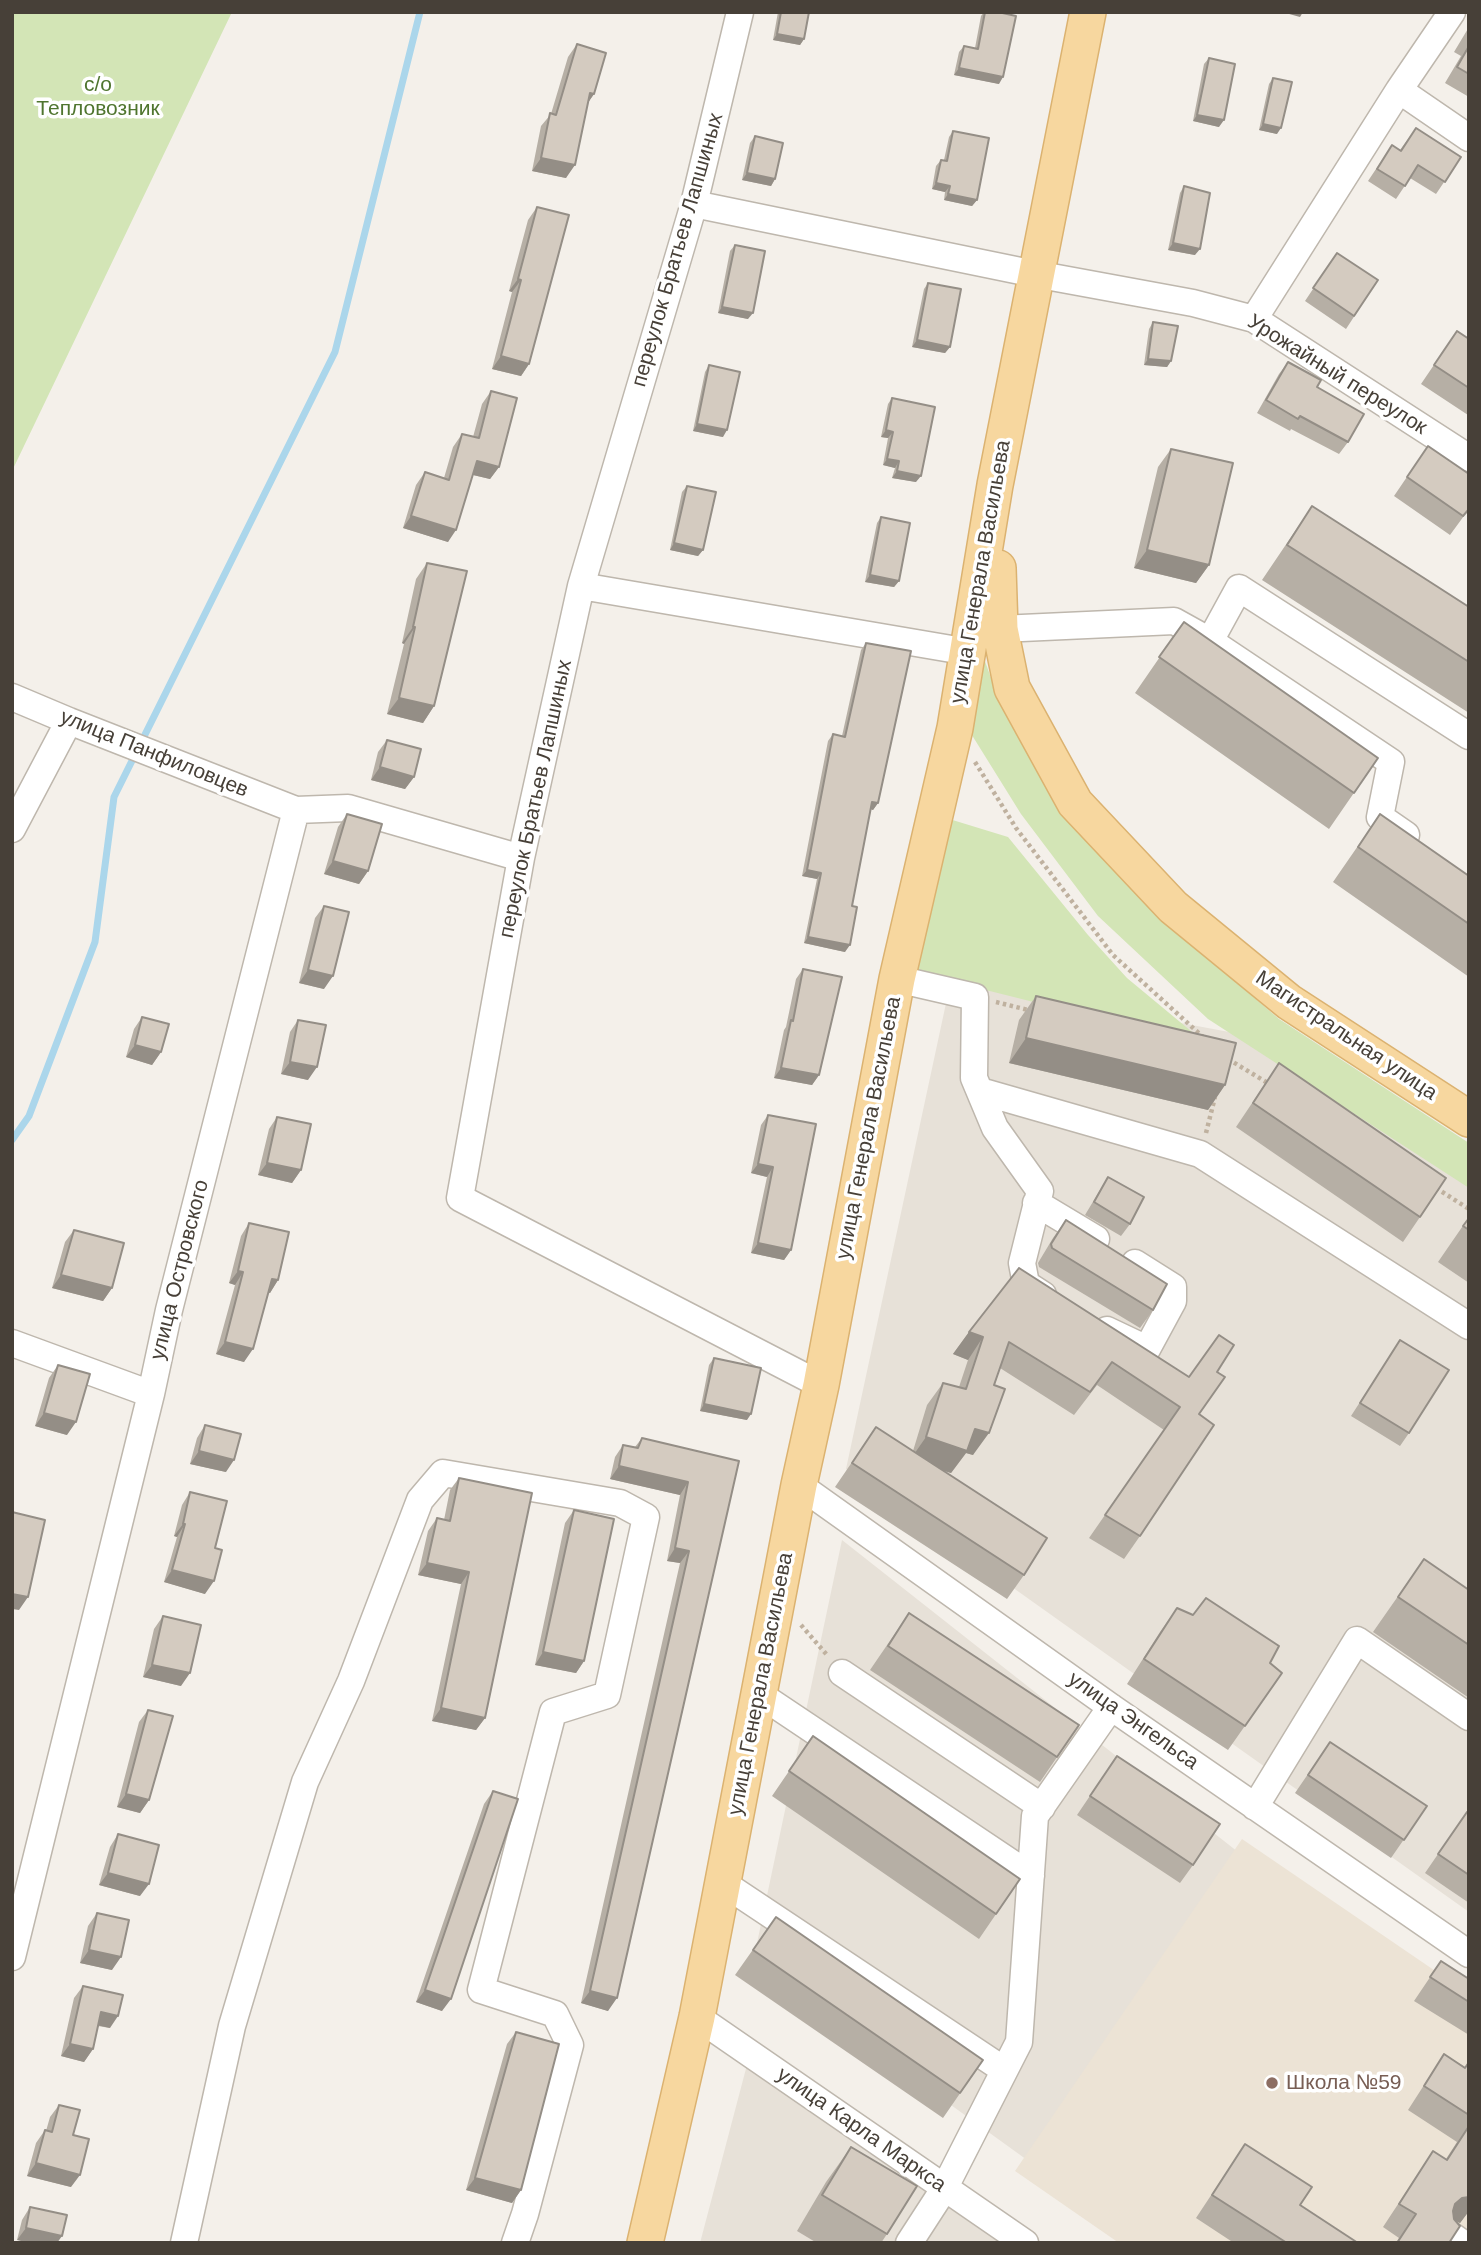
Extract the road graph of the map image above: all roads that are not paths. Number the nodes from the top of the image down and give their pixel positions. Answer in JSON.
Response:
{"nodes":[{"id":1,"x":740,"y":12,"type":"edge"},
{"id":2,"x":1088,"y":12,"type":"edge"},
{"id":3,"x":1452,"y":12,"type":"edge"},
{"id":4,"x":1399,"y":90,"type":"junction"},
{"id":5,"x":1469,"y":138,"type":"edge"},
{"id":6,"x":694,"y":204,"type":"junction"},
{"id":7,"x":1035,"y":274,"type":"junction"},
{"id":8,"x":1254,"y":319,"type":"junction"},
{"id":9,"x":1469,"y":458,"type":"edge"},
{"id":10,"x":995,"y":485,"type":"junction"},
{"id":11,"x":581,"y":586,"type":"junction"},
{"id":12,"x":1000,"y":629,"type":"junction"},
{"id":13,"x":1210,"y":641,"type":"junction"},
{"id":14,"x":969,"y":652,"type":"junction"},
{"id":15,"x":12,"y":696,"type":"edge"},
{"id":16,"x":69,"y":721,"type":"junction"},
{"id":17,"x":1469,"y":736,"type":"edge"},
{"id":18,"x":296,"y":810,"type":"junction"},
{"id":19,"x":12,"y":829,"type":"edge"},
{"id":20,"x":1424,"y":847,"type":"edge"},
{"id":21,"x":521,"y":858,"type":"junction"},
{"id":22,"x":897,"y":979,"type":"junction"},
{"id":23,"x":980,"y":1091,"type":"junction"},
{"id":24,"x":1469,"y":1119,"type":"edge"},
{"id":25,"x":1037,"y":1203,"type":"junction"},
{"id":26,"x":1061,"y":1308,"type":"edge"},
{"id":27,"x":1086,"y":1320,"type":"edge"},
{"id":28,"x":1469,"y":1326,"type":"edge"},
{"id":29,"x":12,"y":1343,"type":"edge"},
{"id":30,"x":821,"y":1385,"type":"junction"},
{"id":31,"x":151,"y":1394,"type":"junction"},
{"id":32,"x":799,"y":1485,"type":"junction"},
{"id":33,"x":842,"y":1672,"type":"road end"},
{"id":34,"x":759,"y":1694,"type":"junction"},
{"id":35,"x":1111,"y":1707,"type":"junction"},
{"id":36,"x":1469,"y":1717,"type":"edge"},
{"id":37,"x":1042,"y":1807,"type":"junction"},
{"id":38,"x":1255,"y":1807,"type":"junction"},
{"id":39,"x":1031,"y":1876,"type":"junction"},
{"id":40,"x":723,"y":1883,"type":"junction"},
{"id":41,"x":1469,"y":1954,"type":"edge"},
{"id":42,"x":12,"y":1957,"type":"edge"},
{"id":43,"x":697,"y":2017,"type":"junction"},
{"id":44,"x":1004,"y":2070,"type":"junction"},
{"id":45,"x":944,"y":2189,"type":"junction"},
{"id":46,"x":184,"y":2243,"type":"edge"},
{"id":47,"x":515,"y":2243,"type":"edge"},
{"id":48,"x":645,"y":2243,"type":"edge"},
{"id":49,"x":908,"y":2243,"type":"edge"},
{"id":50,"x":1025,"y":2243,"type":"edge"}],
"edges":[{"from":1,"to":6,"type":"street","name":"переулок Братьев Лапшиных"},
{"from":2,"to":7,"type":"main road","name":"улица Генерала Васильева"},
{"from":3,"to":4,"type":"street"},
{"from":4,"to":5,"type":"street"},
{"from":4,"to":8,"type":"street"},
{"from":6,"to":7,"type":"street","name":"Урожайный переулок"},
{"from":6,"to":11,"type":"street","name":"переулок Братьев Лапшиных"},
{"from":7,"to":8,"type":"street","name":"Урожайный переулок"},
{"from":7,"to":10,"type":"main road","name":"улица Генерала Васильева"},
{"from":8,"to":9,"type":"street","name":"Урожайный переулок"},
{"from":10,"to":12,"type":"main road","name":"Магистральная улица"},
{"from":10,"to":14,"type":"main road","name":"улица Генерала Васильева"},
{"from":11,"to":14,"type":"street"},
{"from":11,"to":21,"type":"street","name":"переулок Братьев Лапшиных"},
{"from":12,"to":13,"type":"street"},
{"from":12,"to":24,"type":"main road","name":"Магистральная улица"},
{"from":13,"to":17,"type":"street"},
{"from":13,"to":20,"type":"street"},
{"from":14,"to":22,"type":"main road","name":"улица Генерала Васильева"},
{"from":15,"to":16,"type":"street","name":"улица Панфиловцев"},
{"from":16,"to":18,"type":"street","name":"улица Панфиловцев"},
{"from":16,"to":19,"type":"street"},
{"from":18,"to":21,"type":"street"},
{"from":18,"to":31,"type":"street","name":"улица Островского"},
{"from":21,"to":30,"type":"street","name":"переулок Братьев Лапшиных"},
{"from":22,"to":23,"type":"street"},
{"from":22,"to":30,"type":"main road","name":"улица Генерала Васильева"},
{"from":23,"to":25,"type":"street"},
{"from":23,"to":28,"type":"street"},
{"from":25,"to":26,"type":"street"},
{"from":25,"to":27,"type":"street"},
{"from":29,"to":31,"type":"street"},
{"from":30,"to":32,"type":"main road","name":"улица Генерала Васильева"},
{"from":31,"to":42,"type":"street","name":"улица Островского"},
{"from":32,"to":34,"type":"main road","name":"улица Генерала Васильева"},
{"from":32,"to":35,"type":"street","name":"улица Энгельса"},
{"from":33,"to":37,"type":"street"},
{"from":34,"to":39,"type":"street"},
{"from":34,"to":40,"type":"main road","name":"улица Генерала Васильева"},
{"from":35,"to":37,"type":"street"},
{"from":35,"to":38,"type":"street","name":"улица Энгельса"},
{"from":36,"to":38,"type":"street"},
{"from":37,"to":39,"type":"street"},
{"from":38,"to":41,"type":"street","name":"улица Энгельса"},
{"from":39,"to":44,"type":"street"},
{"from":40,"to":43,"type":"main road","name":"улица Генерала Васильева"},
{"from":40,"to":44,"type":"street"},
{"from":43,"to":45,"type":"street","name":"улица Карла Маркса"},
{"from":43,"to":48,"type":"main road","name":"улица Генерала Васильева"},
{"from":44,"to":45,"type":"street"},
{"from":45,"to":49,"type":"street"},
{"from":45,"to":50,"type":"street","name":"улица Карла Маркса"},
{"from":46,"to":47,"type":"street"}]}
